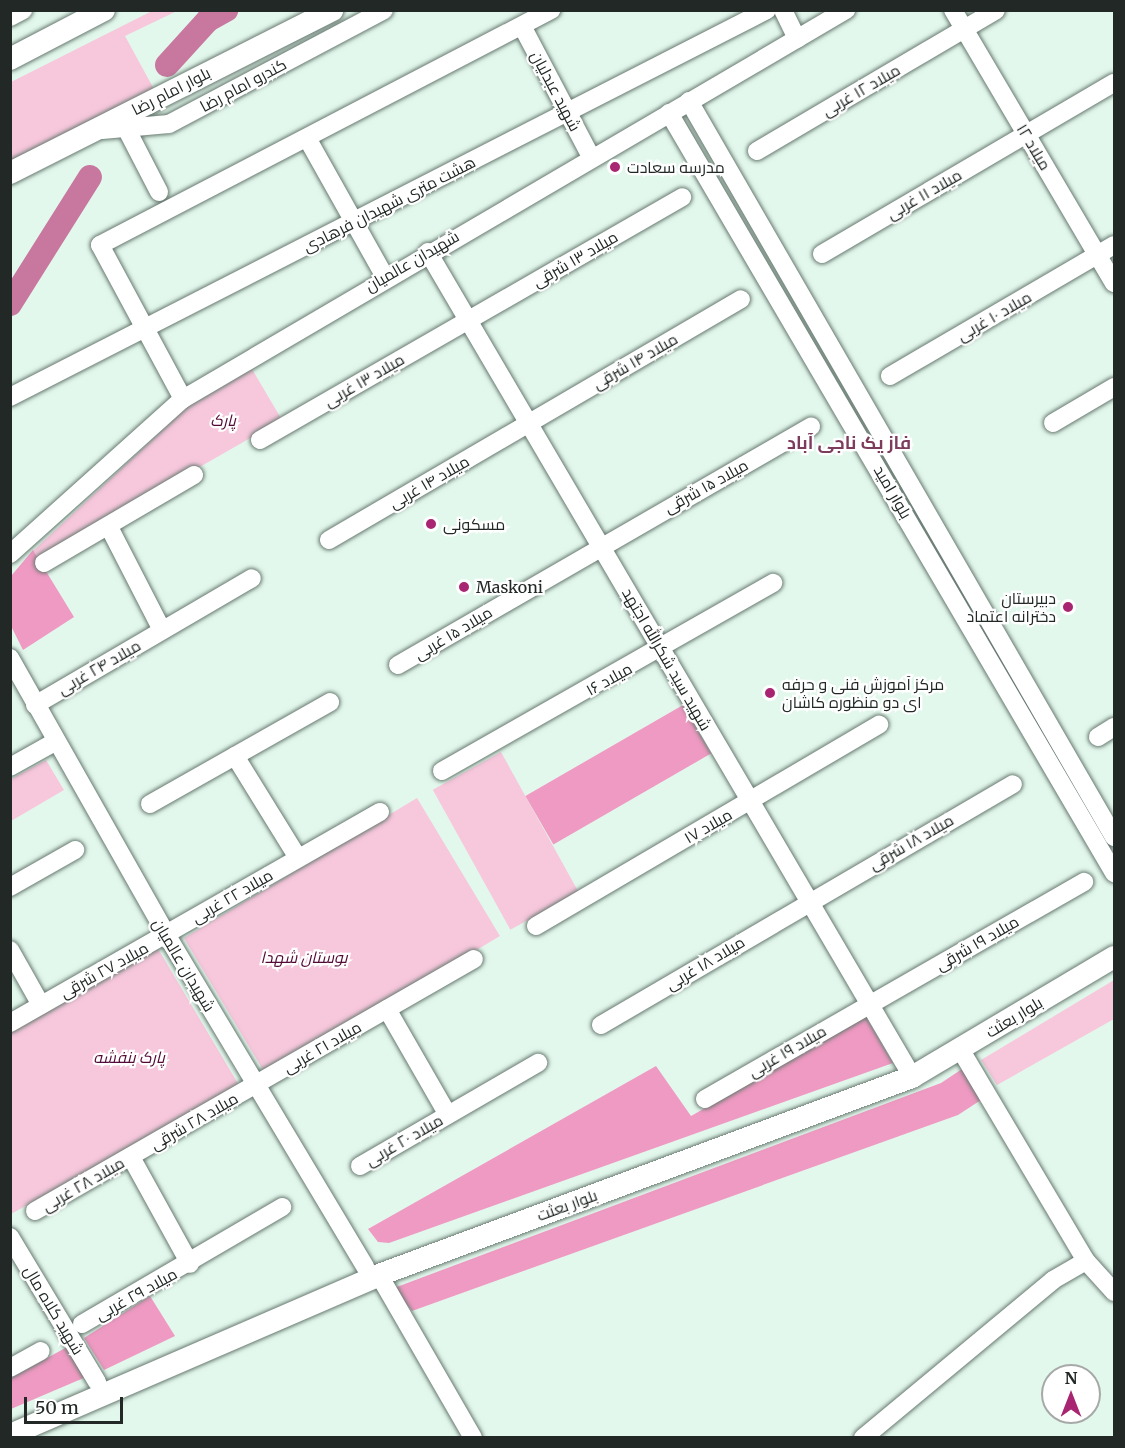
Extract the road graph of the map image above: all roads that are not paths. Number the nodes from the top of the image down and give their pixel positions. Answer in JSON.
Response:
{"nodes":[{"id":1,"x":23,"y":10,"type":"edge"},
{"id":2,"x":104,"y":10,"type":"edge"},
{"id":3,"x":332,"y":10,"type":"edge"},
{"id":4,"x":384,"y":10,"type":"edge"},
{"id":5,"x":551,"y":10,"type":"edge"},
{"id":6,"x":766,"y":10,"type":"edge"},
{"id":7,"x":783,"y":10,"type":"edge"},
{"id":8,"x":846,"y":10,"type":"edge"},
{"id":9,"x":953,"y":10,"type":"edge"},
{"id":10,"x":996,"y":10,"type":"edge"},
{"id":11,"x":10,"y":17,"type":"edge"},
{"id":12,"x":522,"y":26,"type":"junction"},
{"id":13,"x":964,"y":29,"type":"junction"},
{"id":14,"x":797,"y":39,"type":"junction"},
{"id":15,"x":10,"y":59,"type":"edge"},
{"id":16,"x":1114,"y":83,"type":"edge"},
{"id":17,"x":688,"y":101,"type":"junction"},
{"id":18,"x":567,"y":112,"type":"junction"},
{"id":19,"x":669,"y":112,"type":"junction"},
{"id":20,"x":126,"y":128,"type":"junction"},
{"id":21,"x":94,"y":130,"type":"junction"},
{"id":22,"x":1026,"y":134,"type":"junction"},
{"id":23,"x":307,"y":138,"type":"junction"},
{"id":24,"x":757,"y":151,"type":"dead end"},
{"id":25,"x":591,"y":157,"type":"junction"},
{"id":26,"x":10,"y":173,"type":"edge"},
{"id":27,"x":159,"y":192,"type":"dead end"},
{"id":28,"x":682,"y":197,"type":"dead end"},
{"id":29,"x":354,"y":221,"type":"junction"},
{"id":30,"x":1114,"y":245,"type":"edge"},
{"id":31,"x":428,"y":252,"type":"junction"},
{"id":32,"x":822,"y":254,"type":"dead end"},
{"id":33,"x":1098,"y":255,"type":"junction"},
{"id":34,"x":385,"y":277,"type":"junction"},
{"id":35,"x":1114,"y":283,"type":"edge"},
{"id":36,"x":741,"y":299,"type":"dead end"},
{"id":37,"x":468,"y":320,"type":"junction"},
{"id":38,"x":144,"y":328,"type":"junction"},
{"id":39,"x":890,"y":376,"type":"dead end"},
{"id":40,"x":1114,"y":387,"type":"edge"},
{"id":41,"x":10,"y":397,"type":"edge"},
{"id":42,"x":183,"y":399,"type":"junction"},
{"id":43,"x":528,"y":423,"type":"junction"},
{"id":44,"x":1053,"y":423,"type":"dead end"},
{"id":45,"x":811,"y":427,"type":"dead end"},
{"id":46,"x":260,"y":440,"type":"dead end"},
{"id":47,"x":194,"y":475,"type":"dead end"},
{"id":48,"x":109,"y":527,"type":"junction"},
{"id":49,"x":329,"y":540,"type":"dead end"},
{"id":50,"x":944,"y":543,"type":"junction"},
{"id":51,"x":600,"y":546,"type":"junction"},
{"id":52,"x":11,"y":553,"type":"edge"},
{"id":53,"x":928,"y":553,"type":"junction"},
{"id":54,"x":44,"y":563,"type":"dead end"},
{"id":55,"x":252,"y":578,"type":"dead end"},
{"id":56,"x":773,"y":583,"type":"dead end"},
{"id":57,"x":982,"y":609,"type":"junction"},
{"id":58,"x":967,"y":619,"type":"junction"},
{"id":59,"x":162,"y":630,"type":"junction"},
{"id":60,"x":661,"y":650,"type":"junction"},
{"id":61,"x":10,"y":658,"type":"edge"},
{"id":62,"x":398,"y":665,"type":"dead end"},
{"id":63,"x":330,"y":702,"type":"dead end"},
{"id":64,"x":35,"y":705,"type":"junction"},
{"id":65,"x":879,"y":725,"type":"dead end"},
{"id":66,"x":1114,"y":727,"type":"edge"},
{"id":67,"x":1098,"y":737,"type":"dead end"},
{"id":68,"x":56,"y":742,"type":"junction"},
{"id":69,"x":236,"y":756,"type":"junction"},
{"id":70,"x":10,"y":767,"type":"edge"},
{"id":71,"x":442,"y":771,"type":"dead end"},
{"id":72,"x":1013,"y":784,"type":"dead end"},
{"id":73,"x":750,"y":801,"type":"junction"},
{"id":74,"x":150,"y":804,"type":"dead end"},
{"id":75,"x":380,"y":812,"type":"dead end"},
{"id":76,"x":1114,"y":837,"type":"edge"},
{"id":77,"x":75,"y":850,"type":"dead end"},
{"id":78,"x":298,"y":858,"type":"junction"},
{"id":79,"x":1114,"y":873,"type":"edge"},
{"id":80,"x":1084,"y":882,"type":"dead end"},
{"id":81,"x":10,"y":887,"type":"edge"},
{"id":82,"x":809,"y":901,"type":"junction"},
{"id":83,"x":537,"y":926,"type":"dead end"},
{"id":84,"x":166,"y":934,"type":"junction"},
{"id":85,"x":1114,"y":943,"type":"edge"},
{"id":86,"x":10,"y":950,"type":"edge"},
{"id":87,"x":1114,"y":957,"type":"edge"},
{"id":88,"x":474,"y":959,"type":"dead end"},
{"id":89,"x":870,"y":1004,"type":"junction"},
{"id":90,"x":41,"y":1005,"type":"junction"},
{"id":91,"x":387,"y":1010,"type":"junction"},
{"id":92,"x":10,"y":1023,"type":"edge"},
{"id":93,"x":601,"y":1025,"type":"dead end"},
{"id":94,"x":960,"y":1049,"type":"junction"},
{"id":95,"x":538,"y":1063,"type":"dead end"},
{"id":96,"x":906,"y":1066,"type":"junction"},
{"id":97,"x":256,"y":1085,"type":"junction"},
{"id":98,"x":705,"y":1100,"type":"dead end"},
{"id":99,"x":448,"y":1114,"type":"junction"},
{"id":100,"x":131,"y":1156,"type":"junction"},
{"id":101,"x":360,"y":1166,"type":"dead end"},
{"id":102,"x":282,"y":1207,"type":"dead end"},
{"id":103,"x":35,"y":1212,"type":"dead end"},
{"id":104,"x":10,"y":1237,"type":"edge"},
{"id":105,"x":1086,"y":1261,"type":"junction"},
{"id":106,"x":190,"y":1264,"type":"junction"},
{"id":107,"x":372,"y":1271,"type":"junction"},
{"id":108,"x":1114,"y":1292,"type":"edge"},
{"id":109,"x":82,"y":1324,"type":"dead end"},
{"id":110,"x":41,"y":1351,"type":"dead end"},
{"id":111,"x":10,"y":1368,"type":"edge"},
{"id":112,"x":97,"y":1382,"type":"junction"},
{"id":113,"x":10,"y":1419,"type":"edge"},
{"id":114,"x":10,"y":1435,"type":"edge"},
{"id":115,"x":473,"y":1437,"type":"edge"},
{"id":116,"x":863,"y":1437,"type":"edge"}],
"edges":[{"from":1,"to":11,"type":"street"},
{"from":2,"to":15,"type":"main road"},
{"from":3,"to":21,"type":"main road","name":"بلوار امام رضا"},
{"from":4,"to":20,"type":"street","name":"کندرو امام رضا"},
{"from":5,"to":12,"type":"street"},
{"from":6,"to":18,"type":"street","name":"هشت متری شهیدان فرهادی"},
{"from":7,"to":14,"type":"street"},
{"from":8,"to":14,"type":"street","name":"شهیدان عالمیان"},
{"from":9,"to":13,"type":"street","name":"میلاد ۱۲"},
{"from":10,"to":13,"type":"street","name":"میلاد ۱۲ غربی"},
{"from":12,"to":18,"type":"street","name":"شهید عبدلیان"},
{"from":12,"to":23,"type":"street"},
{"from":13,"to":22,"type":"street","name":"میلاد ۱۲"},
{"from":13,"to":24,"type":"street","name":"میلاد ۱۲ غربی"},
{"from":14,"to":17,"type":"street","name":"شهیدان عالمیان"},
{"from":16,"to":22,"type":"street","name":"میلاد ۱۱ غربی"},
{"from":17,"to":19,"type":"street","name":"شهیدان عالمیان"},
{"from":17,"to":50,"type":"street","name":"بلوار امید"},
{"from":18,"to":25,"type":"street","name":"شهید عبدلیان"},
{"from":18,"to":29,"type":"street","name":"هشت متری شهیدان فرهادی"},
{"from":19,"to":25,"type":"street","name":"شهیدان عالمیان"},
{"from":19,"to":53,"type":"street","name":"بلوار امید"},
{"from":20,"to":21,"type":"street","name":"کندرو امام رضا"},
{"from":20,"to":27,"type":"street"},
{"from":21,"to":26,"type":"main road","name":"بلوار امام رضا"},
{"from":22,"to":32,"type":"street","name":"میلاد ۱۱ غربی"},
{"from":22,"to":33,"type":"street","name":"میلاد ۱۲"},
{"from":23,"to":29,"type":"street"},
{"from":23,"to":38,"type":"street"},
{"from":25,"to":31,"type":"street","name":"شهیدان عالمیان"},
{"from":28,"to":37,"type":"street","name":"میلاد ۱۳ شرقی"},
{"from":29,"to":34,"type":"street"},
{"from":29,"to":38,"type":"street","name":"هشت متری شهیدان فرهادی"},
{"from":30,"to":33,"type":"street","name":"میلاد ۱۰ غربی"},
{"from":31,"to":34,"type":"street","name":"شهیدان عالمیان"},
{"from":31,"to":37,"type":"street","name":"شهید سید شکرالله اجتهد"},
{"from":33,"to":35,"type":"street","name":"میلاد ۱۲"},
{"from":33,"to":39,"type":"street","name":"میلاد ۱۰ غربی"},
{"from":34,"to":42,"type":"street","name":"شهیدان عالمیان"},
{"from":36,"to":43,"type":"street","name":"میلاد ۱۴ شرقی"},
{"from":37,"to":43,"type":"street","name":"شهید سید شکرالله اجتهد"},
{"from":37,"to":46,"type":"street","name":"میلاد ۱۳ غربی"},
{"from":38,"to":41,"type":"street","name":"هشت متری شهیدان فرهادی"},
{"from":38,"to":42,"type":"street"},
{"from":40,"to":44,"type":"street"},
{"from":42,"to":52,"type":"street","name":"شهیدان عالمیان"},
{"from":43,"to":49,"type":"street","name":"میلاد ۱۴ غربی"},
{"from":43,"to":51,"type":"street","name":"شهید سید شکرالله اجتهد"},
{"from":45,"to":51,"type":"street","name":"میلاد ۱۵ شرقی"},
{"from":47,"to":48,"type":"street"},
{"from":48,"to":54,"type":"street"},
{"from":48,"to":59,"type":"street"},
{"from":50,"to":53,"type":"street"},
{"from":50,"to":57,"type":"street","name":"بلوار امید"},
{"from":51,"to":60,"type":"street","name":"شهید سید شکرالله اجتهد"},
{"from":51,"to":62,"type":"street","name":"میلاد ۱۵ غربی"},
{"from":53,"to":58,"type":"street","name":"بلوار امید"},
{"from":55,"to":59,"type":"street","name":"میلاد ۲۴ غربی"},
{"from":56,"to":60,"type":"street","name":"میلاد ۱۶"},
{"from":57,"to":58,"type":"street"},
{"from":57,"to":76,"type":"street","name":"بلوار امید"},
{"from":58,"to":79,"type":"street","name":"بلوار امید"},
{"from":59,"to":64,"type":"street","name":"میلاد ۲۴ غربی"},
{"from":60,"to":71,"type":"street","name":"میلاد ۱۶"},
{"from":60,"to":73,"type":"street","name":"شهید سید شکرالله اجتهد"},
{"from":61,"to":64,"type":"street","name":"شهیدان عالمیان"},
{"from":63,"to":69,"type":"street"},
{"from":64,"to":68,"type":"street","name":"شهیدان عالمیان"},
{"from":65,"to":73,"type":"street","name":"میلاد ۱۷"},
{"from":66,"to":67,"type":"street"},
{"from":68,"to":70,"type":"street"},
{"from":68,"to":84,"type":"street","name":"شهیدان عالمیان"},
{"from":69,"to":74,"type":"street"},
{"from":69,"to":78,"type":"street"},
{"from":72,"to":82,"type":"street","name":"میلاد ۱۸ شرقی"},
{"from":73,"to":82,"type":"street","name":"شهید سید شکرالله اجتهد"},
{"from":73,"to":83,"type":"street","name":"میلاد ۱۷"},
{"from":75,"to":78,"type":"street","name":"میلاد ۲۲ غربی"},
{"from":77,"to":81,"type":"street"},
{"from":78,"to":84,"type":"street","name":"میلاد ۲۲ غربی"},
{"from":80,"to":89,"type":"street","name":"میلاد ۱۹ شرقی"},
{"from":82,"to":89,"type":"street","name":"شهید سید شکرالله اجتهد"},
{"from":82,"to":93,"type":"street","name":"میلاد ۱۸ غربی"},
{"from":84,"to":90,"type":"street","name":"میلاد ۲۷ شرقی"},
{"from":84,"to":97,"type":"street","name":"شهیدان عالمیان"},
{"from":85,"to":96,"type":"main road","name":"بلوار بعثت"},
{"from":86,"to":90,"type":"street"},
{"from":87,"to":94,"type":"main road","name":"بلوار بعثت"},
{"from":88,"to":91,"type":"street","name":"میلاد ۲۱ غربی"},
{"from":89,"to":96,"type":"street","name":"شهید سید شکرالله اجتهد"},
{"from":89,"to":98,"type":"street","name":"میلاد ۱۹ غربی"},
{"from":90,"to":92,"type":"street","name":"میلاد ۲۷ شرقی"},
{"from":91,"to":97,"type":"street","name":"میلاد ۲۱ غربی"},
{"from":91,"to":99,"type":"street"},
{"from":94,"to":105,"type":"street"},
{"from":94,"to":107,"type":"main road","name":"بلوار بعثت"},
{"from":95,"to":99,"type":"street","name":"میلاد ۲۰ غربی"},
{"from":96,"to":107,"type":"main road","name":"بلوار بعثت"},
{"from":97,"to":100,"type":"street","name":"میلاد ۲۸ شرقی"},
{"from":97,"to":107,"type":"street","name":"شهیدان عالمیان"},
{"from":99,"to":101,"type":"street","name":"میلاد ۲۰ غربی"},
{"from":100,"to":103,"type":"street","name":"میلاد ۲۸ غربی"},
{"from":100,"to":106,"type":"street"},
{"from":102,"to":106,"type":"street","name":"میلاد ۲۹ غربی"},
{"from":104,"to":112,"type":"street","name":"شهید کلاه مال"},
{"from":105,"to":108,"type":"street"},
{"from":105,"to":116,"type":"street"},
{"from":106,"to":109,"type":"street","name":"میلاد ۲۹ غربی"},
{"from":107,"to":112,"type":"main road","name":"بلوار بعثت"},
{"from":107,"to":114,"type":"main road","name":"بلوار بعثت"},
{"from":107,"to":115,"type":"street","name":"شهیدان عالمیان"},
{"from":110,"to":111,"type":"street"},
{"from":112,"to":113,"type":"main road","name":"بلوار بعثت"}]}
